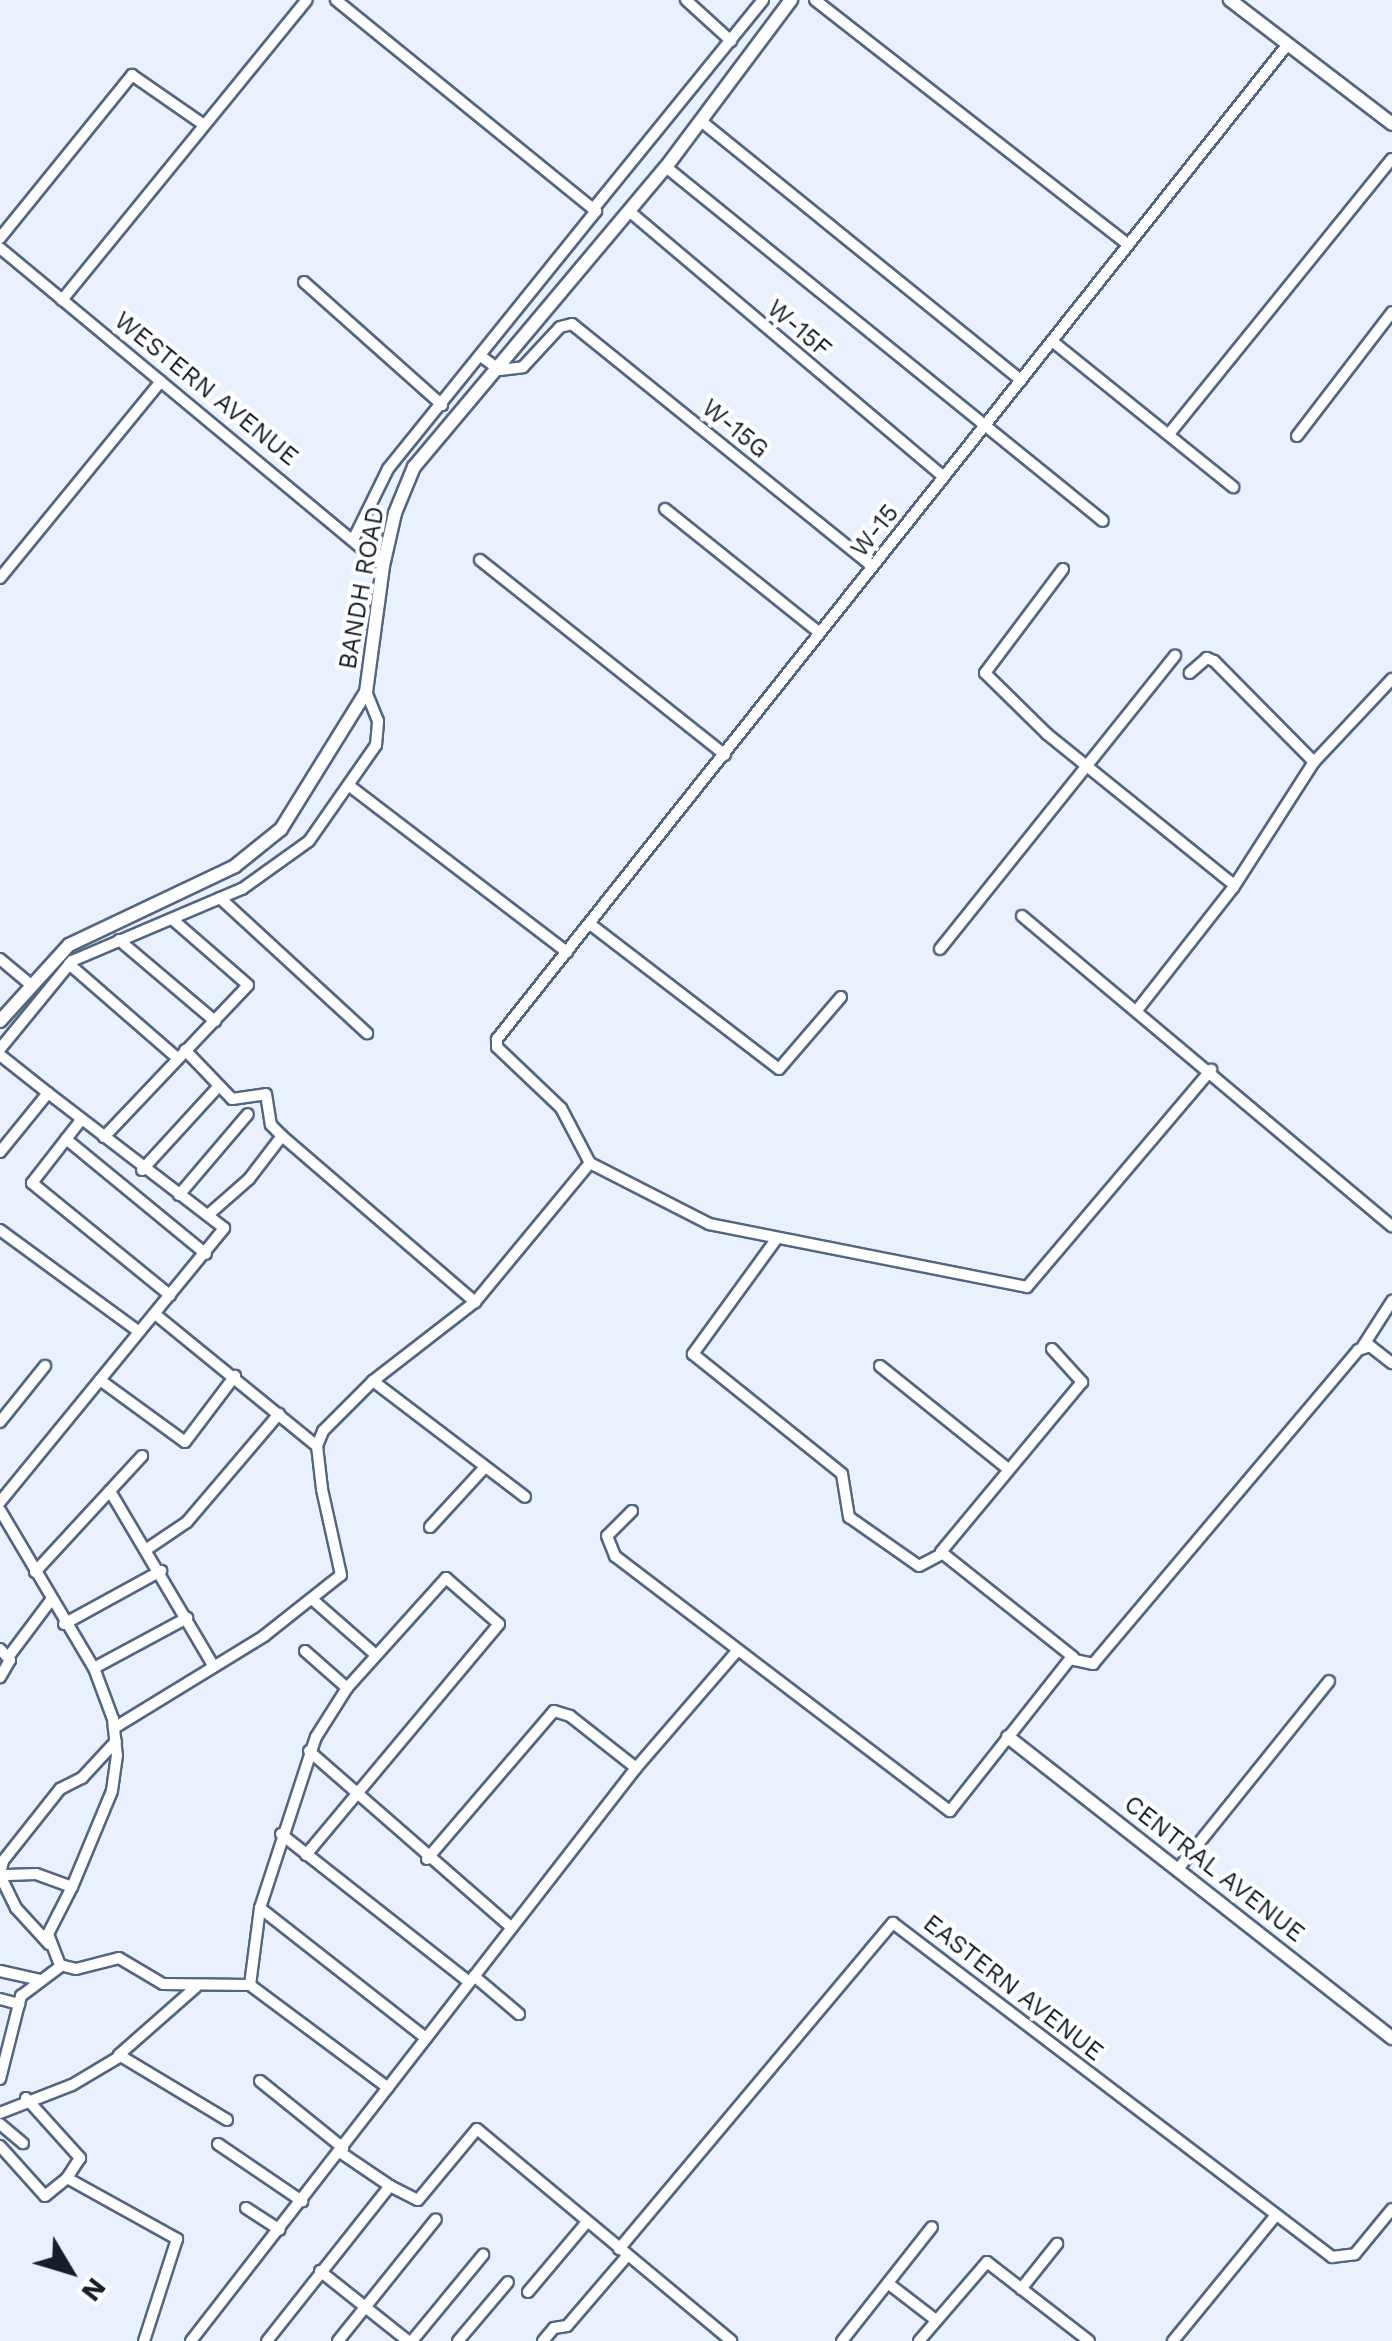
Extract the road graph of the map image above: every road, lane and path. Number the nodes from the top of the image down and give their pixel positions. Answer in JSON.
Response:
{"nodes":[{"id":1,"x":307,"y":0,"type":"edge"},
{"id":2,"x":336,"y":0,"type":"edge"},
{"id":3,"x":686,"y":0,"type":"edge"},
{"id":4,"x":763,"y":0,"type":"edge"},
{"id":5,"x":791,"y":0,"type":"edge"},
{"id":6,"x":815,"y":0,"type":"edge"},
{"id":7,"x":1230,"y":0,"type":"edge"},
{"id":8,"x":731,"y":41,"type":"junction"},
{"id":9,"x":1288,"y":44,"type":"junction"},
{"id":10,"x":702,"y":121,"type":"junction"},
{"id":11,"x":1392,"y":124,"type":"edge"},
{"id":12,"x":204,"y":125,"type":"junction"},
{"id":13,"x":1392,"y":159,"type":"edge"},
{"id":14,"x":666,"y":167,"type":"junction"},
{"id":15,"x":594,"y":208,"type":"junction"},
{"id":16,"x":629,"y":211,"type":"junction"},
{"id":17,"x":0,"y":238,"type":"edge"},
{"id":18,"x":1128,"y":244,"type":"junction"},
{"id":19,"x":0,"y":248,"type":"edge"},
{"id":20,"x":304,"y":282,"type":"dead end"},
{"id":21,"x":62,"y":300,"type":"junction"},
{"id":22,"x":1392,"y":312,"type":"edge"},
{"id":23,"x":1052,"y":341,"type":"junction"},
{"id":24,"x":482,"y":357,"type":"junction"},
{"id":25,"x":500,"y":370,"type":"junction"},
{"id":26,"x":1021,"y":380,"type":"junction"},
{"id":27,"x":161,"y":382,"type":"junction"},
{"id":28,"x":442,"y":405,"type":"junction"},
{"id":29,"x":984,"y":426,"type":"junction"},
{"id":30,"x":1169,"y":434,"type":"junction"},
{"id":31,"x":1297,"y":436,"type":"dead end"},
{"id":32,"x":944,"y":477,"type":"junction"},
{"id":33,"x":1233,"y":488,"type":"dead end"},
{"id":34,"x":665,"y":509,"type":"dead end"},
{"id":35,"x":1102,"y":520,"type":"dead end"},
{"id":36,"x":353,"y":540,"type":"junction"},
{"id":37,"x":480,"y":560,"type":"dead end"},
{"id":38,"x":383,"y":566,"type":"junction"},
{"id":39,"x":872,"y":566,"type":"junction"},
{"id":40,"x":1064,"y":568,"type":"dead end"},
{"id":41,"x":0,"y":578,"type":"edge"},
{"id":42,"x":820,"y":632,"type":"junction"},
{"id":43,"x":1176,"y":656,"type":"dead end"},
{"id":44,"x":1190,"y":673,"type":"dead end"},
{"id":45,"x":1392,"y":679,"type":"edge"},
{"id":46,"x":366,"y":692,"type":"junction"},
{"id":47,"x":726,"y":755,"type":"junction"},
{"id":48,"x":1314,"y":762,"type":"junction"},
{"id":49,"x":1086,"y":767,"type":"junction"},
{"id":50,"x":351,"y":788,"type":"junction"},
{"id":51,"x":1234,"y":885,"type":"junction"},
{"id":52,"x":220,"y":898,"type":"junction"},
{"id":53,"x":1022,"y":916,"type":"dead end"},
{"id":54,"x":172,"y":919,"type":"junction"},
{"id":55,"x":590,"y":924,"type":"junction"},
{"id":56,"x":119,"y":940,"type":"junction"},
{"id":57,"x":940,"y":949,"type":"dead end"},
{"id":58,"x":566,"y":952,"type":"junction"},
{"id":59,"x":0,"y":960,"type":"edge"},
{"id":60,"x":68,"y":964,"type":"junction"},
{"id":61,"x":29,"y":984,"type":"junction"},
{"id":62,"x":840,"y":997,"type":"dead end"},
{"id":63,"x":1138,"y":1009,"type":"junction"},
{"id":64,"x":1,"y":1016,"type":"edge"},
{"id":65,"x":214,"y":1021,"type":"junction"},
{"id":66,"x":367,"y":1033,"type":"dead end"},
{"id":67,"x":0,"y":1052,"type":"edge"},
{"id":68,"x":181,"y":1054,"type":"junction"},
{"id":69,"x":1211,"y":1070,"type":"junction"},
{"id":70,"x":220,"y":1086,"type":"junction"},
{"id":71,"x":48,"y":1093,"type":"junction"},
{"id":72,"x":248,"y":1114,"type":"dead end"},
{"id":73,"x":81,"y":1120,"type":"junction"},
{"id":74,"x":282,"y":1136,"type":"junction"},
{"id":75,"x":104,"y":1137,"type":"junction"},
{"id":76,"x":66,"y":1139,"type":"junction"},
{"id":77,"x":0,"y":1152,"type":"edge"},
{"id":78,"x":590,"y":1163,"type":"junction"},
{"id":79,"x":142,"y":1170,"type":"junction"},
{"id":80,"x":179,"y":1195,"type":"junction"},
{"id":81,"x":208,"y":1215,"type":"junction"},
{"id":82,"x":1392,"y":1227,"type":"edge"},
{"id":83,"x":0,"y":1230,"type":"edge"},
{"id":84,"x":775,"y":1241,"type":"junction"},
{"id":85,"x":206,"y":1254,"type":"junction"},
{"id":86,"x":170,"y":1295,"type":"junction"},
{"id":87,"x":1392,"y":1301,"type":"edge"},
{"id":88,"x":475,"y":1302,"type":"junction"},
{"id":89,"x":155,"y":1314,"type":"junction"},
{"id":90,"x":138,"y":1331,"type":"junction"},
{"id":91,"x":1364,"y":1346,"type":"junction"},
{"id":92,"x":1052,"y":1349,"type":"dead end"},
{"id":93,"x":1392,"y":1363,"type":"edge"},
{"id":94,"x":46,"y":1366,"type":"dead end"},
{"id":95,"x":880,"y":1366,"type":"dead end"},
{"id":96,"x":235,"y":1376,"type":"junction"},
{"id":97,"x":100,"y":1380,"type":"junction"},
{"id":98,"x":373,"y":1382,"type":"junction"},
{"id":99,"x":279,"y":1414,"type":"junction"},
{"id":100,"x":0,"y":1422,"type":"edge"},
{"id":101,"x":317,"y":1446,"type":"junction"},
{"id":102,"x":142,"y":1456,"type":"dead end"},
{"id":103,"x":485,"y":1467,"type":"junction"},
{"id":104,"x":1008,"y":1469,"type":"junction"},
{"id":105,"x":110,"y":1491,"type":"junction"},
{"id":106,"x":524,"y":1497,"type":"dead end"},
{"id":107,"x":0,"y":1502,"type":"edge"},
{"id":108,"x":0,"y":1510,"type":"edge"},
{"id":109,"x":632,"y":1511,"type":"dead end"},
{"id":110,"x":430,"y":1526,"type":"dead end"},
{"id":111,"x":147,"y":1549,"type":"junction"},
{"id":112,"x":942,"y":1554,"type":"junction"},
{"id":113,"x":161,"y":1571,"type":"junction"},
{"id":114,"x":35,"y":1572,"type":"junction"},
{"id":115,"x":51,"y":1600,"type":"junction"},
{"id":116,"x":313,"y":1600,"type":"junction"},
{"id":117,"x":188,"y":1618,"type":"junction"},
{"id":118,"x":64,"y":1624,"type":"junction"},
{"id":119,"x":5,"y":1652,"type":"edge"},
{"id":120,"x":305,"y":1652,"type":"dead end"},
{"id":121,"x":736,"y":1652,"type":"junction"},
{"id":122,"x":375,"y":1654,"type":"junction"},
{"id":123,"x":1072,"y":1657,"type":"junction"},
{"id":124,"x":214,"y":1667,"type":"junction"},
{"id":125,"x":94,"y":1668,"type":"junction"},
{"id":126,"x":0,"y":1677,"type":"edge"},
{"id":127,"x":1329,"y":1681,"type":"dead end"},
{"id":128,"x":347,"y":1688,"type":"junction"},
{"id":129,"x":114,"y":1728,"type":"junction"},
{"id":130,"x":1008,"y":1737,"type":"junction"},
{"id":131,"x":116,"y":1741,"type":"junction"},
{"id":132,"x":310,"y":1752,"type":"junction"},
{"id":133,"x":636,"y":1768,"type":"junction"},
{"id":134,"x":354,"y":1792,"type":"junction"},
{"id":135,"x":280,"y":1834,"type":"junction"},
{"id":136,"x":306,"y":1855,"type":"junction"},
{"id":137,"x":428,"y":1859,"type":"junction"},
{"id":138,"x":1178,"y":1869,"type":"junction"},
{"id":139,"x":0,"y":1876,"type":"edge"},
{"id":140,"x":72,"y":1887,"type":"junction"},
{"id":141,"x":260,"y":1908,"type":"junction"},
{"id":142,"x":512,"y":1928,"type":"junction"},
{"id":143,"x":49,"y":1944,"type":"junction"},
{"id":144,"x":61,"y":1966,"type":"junction"},
{"id":145,"x":0,"y":1971,"type":"edge"},
{"id":146,"x":471,"y":1979,"type":"junction"},
{"id":147,"x":41,"y":1980,"type":"junction"},
{"id":148,"x":250,"y":1985,"type":"junction"},
{"id":149,"x":197,"y":1987,"type":"junction"},
{"id":150,"x":0,"y":1999,"type":"edge"},
{"id":151,"x":19,"y":2004,"type":"junction"},
{"id":152,"x":519,"y":2014,"type":"dead end"},
{"id":153,"x":426,"y":2038,"type":"junction"},
{"id":154,"x":1392,"y":2038,"type":"edge"},
{"id":155,"x":119,"y":2057,"type":"junction"},
{"id":156,"x":0,"y":2079,"type":"edge"},
{"id":157,"x":260,"y":2082,"type":"dead end"},
{"id":158,"x":388,"y":2088,"type":"junction"},
{"id":159,"x":26,"y":2098,"type":"junction"},
{"id":160,"x":0,"y":2113,"type":"edge"},
{"id":161,"x":227,"y":2120,"type":"dead end"},
{"id":162,"x":0,"y":2124,"type":"edge"},
{"id":163,"x":24,"y":2143,"type":"dead end"},
{"id":164,"x":218,"y":2144,"type":"dead end"},
{"id":165,"x":0,"y":2146,"type":"edge"},
{"id":166,"x":342,"y":2150,"type":"junction"},
{"id":167,"x":67,"y":2178,"type":"junction"},
{"id":168,"x":390,"y":2186,"type":"junction"},
{"id":169,"x":302,"y":2201,"type":"junction"},
{"id":170,"x":246,"y":2208,"type":"dead end"},
{"id":171,"x":1392,"y":2210,"type":"edge"},
{"id":172,"x":1276,"y":2215,"type":"junction"},
{"id":173,"x":436,"y":2218,"type":"dead end"},
{"id":174,"x":586,"y":2222,"type":"junction"},
{"id":175,"x":932,"y":2226,"type":"dead end"},
{"id":176,"x":280,"y":2230,"type":"junction"},
{"id":177,"x":1057,"y":2244,"type":"dead end"},
{"id":178,"x":623,"y":2253,"type":"junction"},
{"id":179,"x":483,"y":2256,"type":"dead end"},
{"id":180,"x":320,"y":2271,"type":"junction"},
{"id":181,"x":508,"y":2282,"type":"dead end"},
{"id":182,"x":889,"y":2284,"type":"junction"},
{"id":183,"x":1021,"y":2289,"type":"junction"},
{"id":184,"x":528,"y":2292,"type":"dead end"},
{"id":185,"x":364,"y":2308,"type":"junction"},
{"id":186,"x":936,"y":2320,"type":"junction"},
{"id":187,"x":1082,"y":2339,"type":"edge"},
{"id":188,"x":144,"y":2341,"type":"edge"},
{"id":189,"x":190,"y":2341,"type":"edge"},
{"id":190,"x":268,"y":2341,"type":"edge"},
{"id":191,"x":338,"y":2341,"type":"edge"},
{"id":192,"x":410,"y":2341,"type":"edge"},
{"id":193,"x":458,"y":2341,"type":"edge"},
{"id":194,"x":543,"y":2341,"type":"edge"},
{"id":195,"x":730,"y":2341,"type":"edge"},
{"id":196,"x":842,"y":2341,"type":"edge"},
{"id":197,"x":919,"y":2341,"type":"edge"},
{"id":198,"x":1172,"y":2341,"type":"edge"}],
"edges":[{"from":1,"to":12,"type":"street"},
{"from":2,"to":15,"type":"street"},
{"from":3,"to":8,"type":"street"},
{"from":4,"to":8,"type":"street"},
{"from":5,"to":10,"type":"street","name":"BANDH ROAD"},
{"from":6,"to":18,"type":"street"},
{"from":7,"to":9,"type":"street"},
{"from":8,"to":15,"type":"street"},
{"from":9,"to":11,"type":"street"},
{"from":9,"to":18,"type":"street","name":"W-15"},
{"from":10,"to":14,"type":"street","name":"BANDH ROAD"},
{"from":10,"to":26,"type":"street"},
{"from":12,"to":17,"type":"street"},
{"from":12,"to":21,"type":"street"},
{"from":13,"to":30,"type":"street"},
{"from":14,"to":16,"type":"street","name":"BANDH ROAD"},
{"from":14,"to":29,"type":"street"},
{"from":15,"to":24,"type":"street"},
{"from":16,"to":25,"type":"street","name":"BANDH ROAD"},
{"from":16,"to":32,"type":"street","name":"W-15F"},
{"from":18,"to":23,"type":"street","name":"W-15"},
{"from":19,"to":21,"type":"street","name":"WESTERN AVENUE"},
{"from":20,"to":28,"type":"street"},
{"from":21,"to":27,"type":"street","name":"WESTERN AVENUE"},
{"from":22,"to":31,"type":"street"},
{"from":23,"to":26,"type":"street","name":"W-15"},
{"from":23,"to":30,"type":"street"},
{"from":24,"to":25,"type":"street"},
{"from":24,"to":28,"type":"street"},
{"from":25,"to":38,"type":"street","name":"BANDH ROAD"},
{"from":25,"to":39,"type":"street","name":"W-15G"},
{"from":26,"to":29,"type":"street","name":"W-15"},
{"from":27,"to":36,"type":"street","name":"WESTERN AVENUE"},
{"from":27,"to":41,"type":"street"},
{"from":28,"to":36,"type":"street"},
{"from":29,"to":32,"type":"street","name":"W-15"},
{"from":29,"to":35,"type":"street"},
{"from":30,"to":33,"type":"street"},
{"from":32,"to":39,"type":"street","name":"W-15"},
{"from":34,"to":42,"type":"street"},
{"from":36,"to":38,"type":"street","name":"WESTERN AVENUE"},
{"from":37,"to":47,"type":"street"},
{"from":38,"to":46,"type":"street","name":"BANDH ROAD"},
{"from":39,"to":42,"type":"street","name":"W-15"},
{"from":40,"to":49,"type":"street"},
{"from":42,"to":47,"type":"street","name":"W-15"},
{"from":43,"to":49,"type":"street"},
{"from":44,"to":48,"type":"street"},
{"from":45,"to":48,"type":"street"},
{"from":46,"to":50,"type":"street"},
{"from":46,"to":61,"type":"street","name":"BANDH ROAD"},
{"from":47,"to":55,"type":"street","name":"W-15"},
{"from":48,"to":51,"type":"street"},
{"from":49,"to":51,"type":"street"},
{"from":49,"to":57,"type":"street"},
{"from":50,"to":52,"type":"street"},
{"from":50,"to":58,"type":"street"},
{"from":51,"to":63,"type":"street"},
{"from":52,"to":54,"type":"street"},
{"from":52,"to":66,"type":"street"},
{"from":53,"to":63,"type":"street"},
{"from":54,"to":56,"type":"street"},
{"from":54,"to":65,"type":"street"},
{"from":55,"to":58,"type":"street","name":"W-15"},
{"from":55,"to":62,"type":"street"},
{"from":56,"to":60,"type":"street"},
{"from":56,"to":65,"type":"street"},
{"from":58,"to":78,"type":"street","name":"W-15"},
{"from":59,"to":61,"type":"street"},
{"from":60,"to":67,"type":"street"},
{"from":60,"to":68,"type":"street"},
{"from":61,"to":64,"type":"street","name":"BANDH ROAD"},
{"from":63,"to":69,"type":"street"},
{"from":65,"to":68,"type":"street"},
{"from":67,"to":71,"type":"street"},
{"from":68,"to":70,"type":"street"},
{"from":68,"to":75,"type":"street"},
{"from":69,"to":82,"type":"street"},
{"from":69,"to":84,"type":"street"},
{"from":70,"to":74,"type":"street"},
{"from":70,"to":79,"type":"street"},
{"from":71,"to":73,"type":"street"},
{"from":71,"to":77,"type":"street"},
{"from":72,"to":80,"type":"street"},
{"from":73,"to":75,"type":"street"},
{"from":73,"to":76,"type":"street"},
{"from":74,"to":81,"type":"street"},
{"from":74,"to":88,"type":"street"},
{"from":75,"to":79,"type":"street"},
{"from":76,"to":85,"type":"street"},
{"from":76,"to":86,"type":"street"},
{"from":78,"to":84,"type":"street"},
{"from":78,"to":88,"type":"street"},
{"from":79,"to":80,"type":"street"},
{"from":80,"to":81,"type":"street"},
{"from":81,"to":85,"type":"street"},
{"from":83,"to":90,"type":"street"},
{"from":84,"to":112,"type":"street"},
{"from":85,"to":86,"type":"street"},
{"from":86,"to":89,"type":"street"},
{"from":87,"to":91,"type":"street"},
{"from":88,"to":98,"type":"street"},
{"from":89,"to":90,"type":"street"},
{"from":89,"to":96,"type":"street"},
{"from":90,"to":97,"type":"street"},
{"from":91,"to":93,"type":"street"},
{"from":91,"to":123,"type":"street"},
{"from":92,"to":104,"type":"street"},
{"from":94,"to":100,"type":"street"},
{"from":95,"to":104,"type":"street"},
{"from":96,"to":97,"type":"street"},
{"from":96,"to":99,"type":"street"},
{"from":97,"to":107,"type":"street"},
{"from":98,"to":101,"type":"street"},
{"from":98,"to":103,"type":"street"},
{"from":99,"to":101,"type":"street"},
{"from":99,"to":111,"type":"street"},
{"from":101,"to":116,"type":"street"},
{"from":102,"to":105,"type":"street"},
{"from":103,"to":106,"type":"street"},
{"from":103,"to":110,"type":"street"},
{"from":104,"to":112,"type":"street"},
{"from":105,"to":111,"type":"street"},
{"from":105,"to":114,"type":"street"},
{"from":108,"to":114,"type":"street"},
{"from":109,"to":121,"type":"street"},
{"from":111,"to":113,"type":"street"},
{"from":112,"to":123,"type":"street"},
{"from":113,"to":117,"type":"street"},
{"from":113,"to":118,"type":"street"},
{"from":114,"to":115,"type":"street"},
{"from":115,"to":118,"type":"street"},
{"from":115,"to":119,"type":"street"},
{"from":116,"to":122,"type":"street"},
{"from":116,"to":124,"type":"street"},
{"from":117,"to":124,"type":"street"},
{"from":117,"to":125,"type":"street"},
{"from":118,"to":125,"type":"street"},
{"from":119,"to":126,"type":"street"},
{"from":120,"to":128,"type":"street"},
{"from":121,"to":130,"type":"street"},
{"from":121,"to":133,"type":"street"},
{"from":122,"to":128,"type":"street"},
{"from":122,"to":134,"type":"street"},
{"from":123,"to":130,"type":"street"},
{"from":124,"to":129,"type":"street"},
{"from":125,"to":129,"type":"street"},
{"from":127,"to":138,"type":"street"},
{"from":128,"to":132,"type":"street"},
{"from":129,"to":131,"type":"street"},
{"from":130,"to":138,"type":"street","name":"CENTRAL AVENUE"},
{"from":131,"to":139,"type":"street"},
{"from":131,"to":140,"type":"street"},
{"from":132,"to":134,"type":"street"},
{"from":132,"to":135,"type":"street"},
{"from":133,"to":137,"type":"street"},
{"from":133,"to":142,"type":"street"},
{"from":134,"to":136,"type":"street"},
{"from":134,"to":137,"type":"street"},
{"from":135,"to":136,"type":"street"},
{"from":135,"to":141,"type":"street"},
{"from":136,"to":146,"type":"street"},
{"from":137,"to":142,"type":"street"},
{"from":138,"to":154,"type":"street","name":"CENTRAL AVENUE"},
{"from":139,"to":140,"type":"street"},
{"from":139,"to":143,"type":"street"},
{"from":140,"to":143,"type":"street"},
{"from":141,"to":148,"type":"street"},
{"from":141,"to":153,"type":"street"},
{"from":142,"to":146,"type":"street"},
{"from":143,"to":144,"type":"street"},
{"from":144,"to":147,"type":"street"},
{"from":144,"to":149,"type":"street"},
{"from":145,"to":147,"type":"street"},
{"from":146,"to":152,"type":"street"},
{"from":146,"to":153,"type":"street"},
{"from":147,"to":151,"type":"street"},
{"from":148,"to":149,"type":"street"},
{"from":148,"to":158,"type":"street"},
{"from":149,"to":155,"type":"street"},
{"from":150,"to":151,"type":"street"},
{"from":151,"to":156,"type":"street"},
{"from":153,"to":158,"type":"street"},
{"from":155,"to":159,"type":"street"},
{"from":155,"to":161,"type":"street"},
{"from":157,"to":166,"type":"street"},
{"from":158,"to":166,"type":"street"},
{"from":159,"to":160,"type":"street"},
{"from":159,"to":167,"type":"street"},
{"from":162,"to":163,"type":"street"},
{"from":164,"to":169,"type":"street"},
{"from":165,"to":167,"type":"street"},
{"from":166,"to":168,"type":"street"},
{"from":166,"to":169,"type":"street"},
{"from":167,"to":188,"type":"street"},
{"from":168,"to":174,"type":"street"},
{"from":168,"to":180,"type":"street"},
{"from":169,"to":176,"type":"street"},
{"from":170,"to":176,"type":"street"},
{"from":171,"to":172,"type":"street","name":"EASTERN AVENUE"},
{"from":172,"to":178,"type":"street","name":"EASTERN AVENUE"},
{"from":172,"to":198,"type":"street"},
{"from":173,"to":185,"type":"street"},
{"from":174,"to":178,"type":"street"},
{"from":174,"to":184,"type":"street"},
{"from":175,"to":182,"type":"street"},
{"from":176,"to":189,"type":"street"},
{"from":177,"to":183,"type":"street"},
{"from":178,"to":194,"type":"street"},
{"from":178,"to":195,"type":"street"},
{"from":179,"to":192,"type":"street"},
{"from":180,"to":185,"type":"street"},
{"from":180,"to":190,"type":"street"},
{"from":181,"to":193,"type":"street"},
{"from":182,"to":186,"type":"street"},
{"from":182,"to":196,"type":"street"},
{"from":183,"to":186,"type":"street"},
{"from":183,"to":187,"type":"street"},
{"from":185,"to":191,"type":"street"},
{"from":185,"to":192,"type":"street"},
{"from":186,"to":197,"type":"street"}]}
